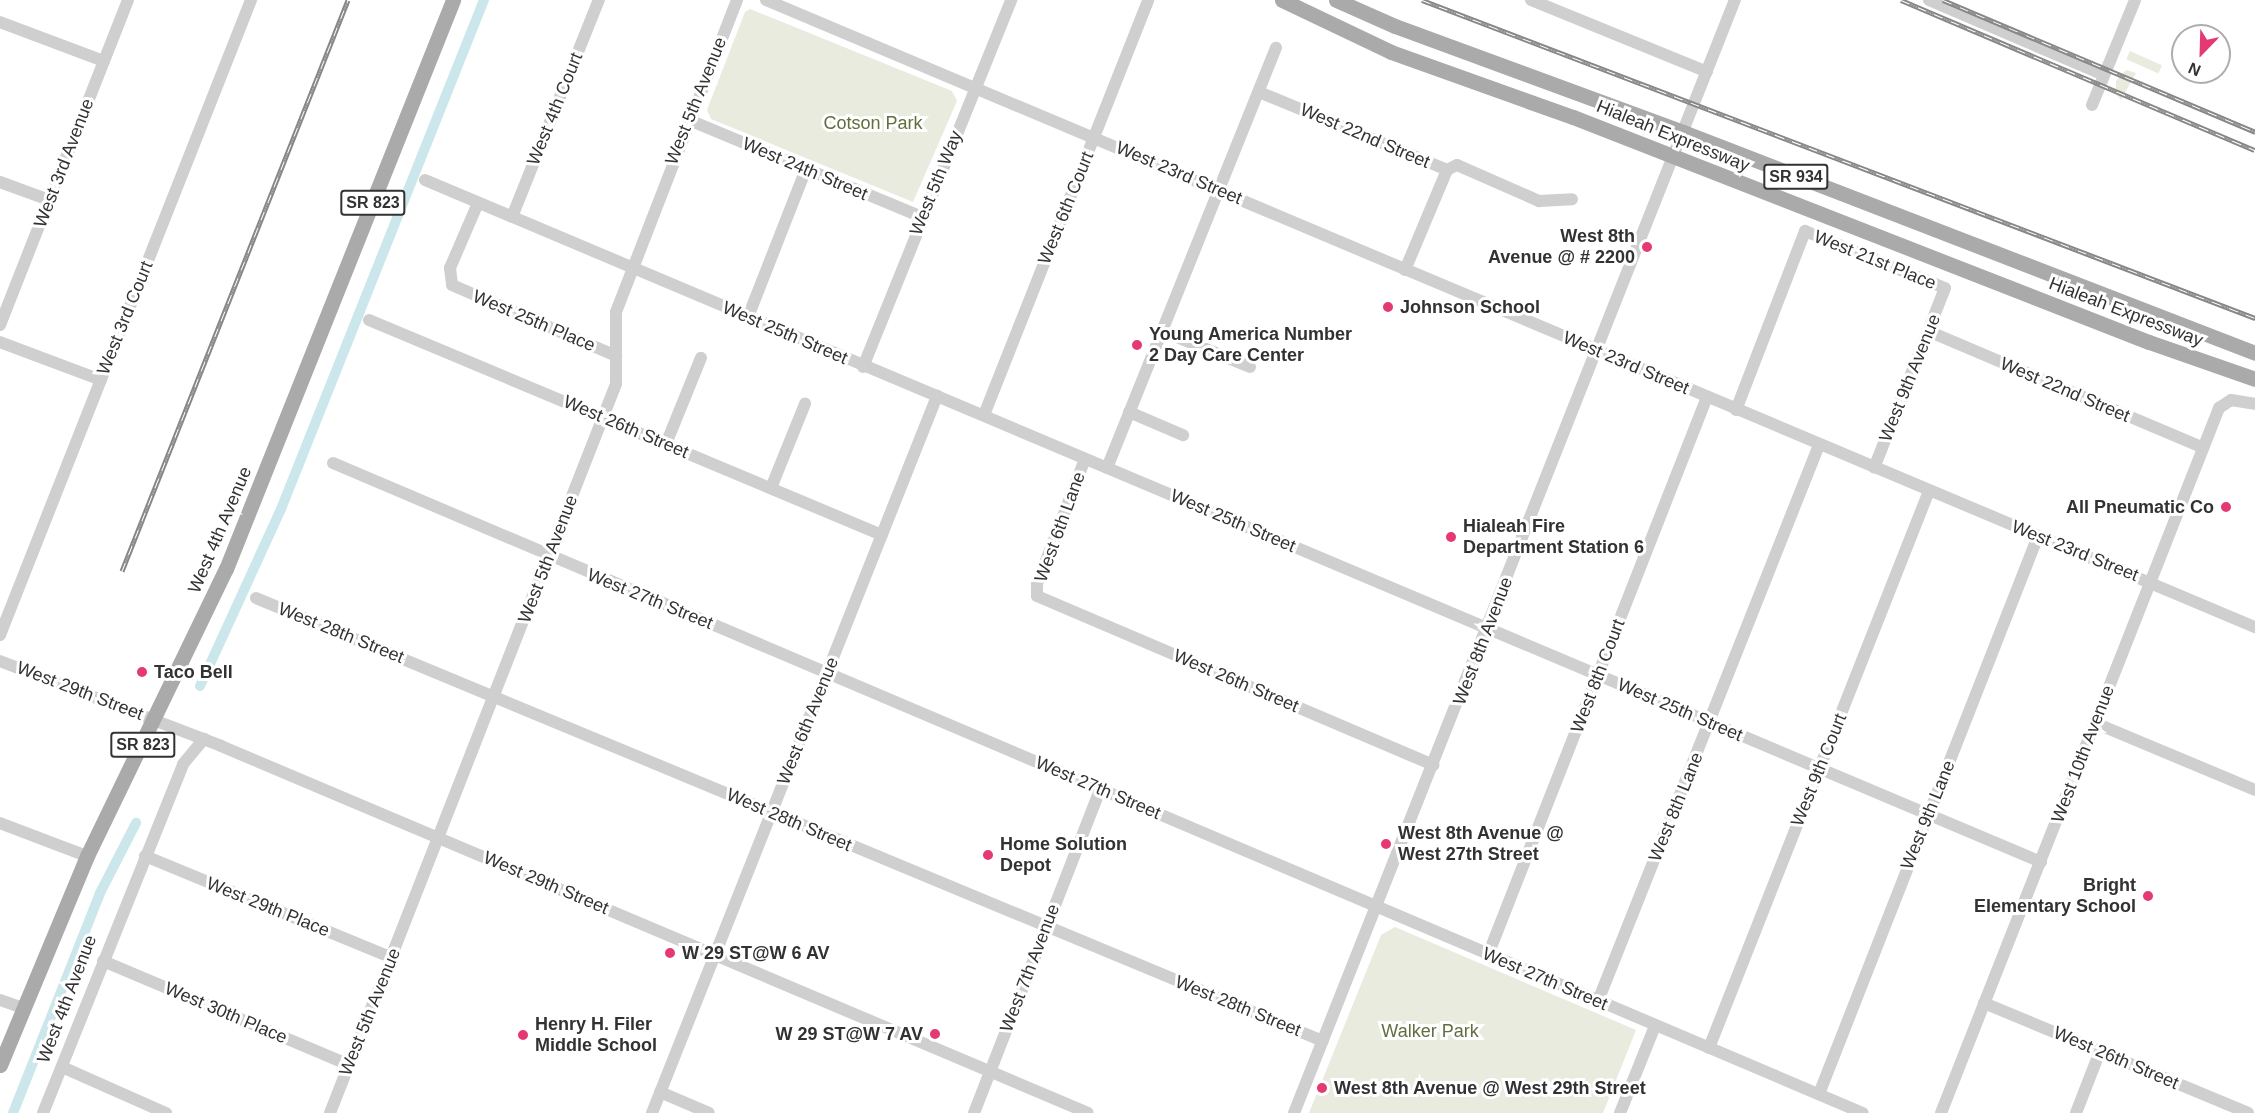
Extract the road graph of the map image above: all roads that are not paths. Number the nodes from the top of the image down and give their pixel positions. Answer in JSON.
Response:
{"nodes":[{"id":1,"x":128,"y":0,"type":"edge"},
{"id":2,"x":250,"y":0,"type":"edge"},
{"id":3,"x":453,"y":0,"type":"edge"},
{"id":4,"x":599,"y":0,"type":"edge"},
{"id":5,"x":737,"y":0,"type":"edge"},
{"id":6,"x":766,"y":0,"type":"edge"},
{"id":7,"x":1011,"y":0,"type":"edge"},
{"id":8,"x":1148,"y":0,"type":"edge"},
{"id":9,"x":1336,"y":0,"type":"edge"},
{"id":10,"x":1531,"y":0,"type":"edge"},
{"id":11,"x":1734,"y":0,"type":"edge"},
{"id":12,"x":1929,"y":0,"type":"edge"},
{"id":13,"x":2135,"y":0,"type":"edge"},
{"id":14,"x":1288,"y":3,"type":"edge"},
{"id":15,"x":0,"y":22,"type":"edge"},
{"id":16,"x":1276,"y":48,"type":"dead end"},
{"id":17,"x":104,"y":61,"type":"junction"},
{"id":18,"x":1707,"y":72,"type":"junction"},
{"id":19,"x":2104,"y":75,"type":"junction"},
{"id":20,"x":975,"y":87,"type":"junction"},
{"id":21,"x":1259,"y":92,"type":"junction"},
{"id":22,"x":2092,"y":105,"type":"dead end"},
{"id":23,"x":689,"y":120,"type":"junction"},
{"id":24,"x":1683,"y":132,"type":"junction"},
{"id":25,"x":1094,"y":137,"type":"junction"},
{"id":26,"x":1674,"y":158,"type":"junction"},
{"id":27,"x":806,"y":169,"type":"junction"},
{"id":28,"x":1447,"y":170,"type":"junction"},
{"id":29,"x":425,"y":180,"type":"dead end"},
{"id":30,"x":0,"y":182,"type":"edge"},
{"id":31,"x":1218,"y":190,"type":"junction"},
{"id":32,"x":1572,"y":199,"type":"dead end"},
{"id":33,"x":49,"y":200,"type":"junction"},
{"id":34,"x":478,"y":203,"type":"junction"},
{"id":35,"x":512,"y":217,"type":"junction"},
{"id":36,"x":922,"y":217,"type":"junction"},
{"id":37,"x":630,"y":267,"type":"junction"},
{"id":38,"x":1405,"y":270,"type":"junction"},
{"id":39,"x":1945,"y":288,"type":"joint"},
{"id":40,"x":748,"y":317,"type":"junction"},
{"id":41,"x":369,"y":320,"type":"dead end"},
{"id":42,"x":0,"y":325,"type":"edge"},
{"id":43,"x":1162,"y":331,"type":"junction"},
{"id":44,"x":1928,"y":332,"type":"junction"},
{"id":45,"x":0,"y":342,"type":"edge"},
{"id":46,"x":1596,"y":350,"type":"junction"},
{"id":47,"x":2255,"y":353,"type":"edge"},
{"id":48,"x":616,"y":356,"type":"junction"},
{"id":49,"x":701,"y":358,"type":"dead end"},
{"id":50,"x":863,"y":367,"type":"junction"},
{"id":51,"x":1250,"y":367,"type":"dead end"},
{"id":52,"x":2255,"y":379,"type":"edge"},
{"id":53,"x":101,"y":380,"type":"junction"},
{"id":54,"x":938,"y":396,"type":"junction"},
{"id":55,"x":1707,"y":398,"type":"junction"},
{"id":56,"x":805,"y":404,"type":"dead end"},
{"id":57,"x":2255,"y":404,"type":"edge"},
{"id":58,"x":1736,"y":410,"type":"junction"},
{"id":59,"x":1129,"y":412,"type":"junction"},
{"id":60,"x":984,"y":415,"type":"junction"},
{"id":61,"x":604,"y":418,"type":"junction"},
{"id":62,"x":1183,"y":435,"type":"dead end"},
{"id":63,"x":666,"y":444,"type":"junction"},
{"id":64,"x":1820,"y":445,"type":"junction"},
{"id":65,"x":2203,"y":448,"type":"junction"},
{"id":66,"x":1085,"y":459,"type":"junction"},
{"id":67,"x":333,"y":463,"type":"dead end"},
{"id":68,"x":1107,"y":468,"type":"junction"},
{"id":69,"x":1874,"y":468,"type":"junction"},
{"id":70,"x":771,"y":488,"type":"junction"},
{"id":71,"x":1929,"y":491,"type":"junction"},
{"id":72,"x":882,"y":535,"type":"junction"},
{"id":73,"x":2038,"y":537,"type":"junction"},
{"id":74,"x":549,"y":557,"type":"junction"},
{"id":75,"x":2150,"y":582,"type":"junction"},
{"id":76,"x":1037,"y":596,"type":"joint"},
{"id":77,"x":256,"y":598,"type":"dead end"},
{"id":78,"x":2255,"y":627,"type":"edge"},
{"id":79,"x":1488,"y":629,"type":"junction"},
{"id":80,"x":0,"y":635,"type":"edge"},
{"id":81,"x":0,"y":661,"type":"edge"},
{"id":82,"x":828,"y":672,"type":"junction"},
{"id":83,"x":1599,"y":676,"type":"junction"},
{"id":84,"x":495,"y":696,"type":"junction"},
{"id":85,"x":155,"y":720,"type":"junction"},
{"id":86,"x":1709,"y":722,"type":"junction"},
{"id":87,"x":2095,"y":723,"type":"junction"},
{"id":88,"x":204,"y":739,"type":"junction"},
{"id":89,"x":1434,"y":765,"type":"junction"},
{"id":90,"x":1819,"y":769,"type":"junction"},
{"id":91,"x":1100,"y":790,"type":"junction"},
{"id":92,"x":2255,"y":790,"type":"edge"},
{"id":93,"x":770,"y":813,"type":"junction"},
{"id":94,"x":1928,"y":816,"type":"junction"},
{"id":95,"x":0,"y":823,"type":"edge"},
{"id":96,"x":438,"y":837,"type":"junction"},
{"id":97,"x":87,"y":856,"type":"junction"},
{"id":98,"x":145,"y":856,"type":"junction"},
{"id":99,"x":2041,"y":862,"type":"junction"},
{"id":100,"x":1377,"y":908,"type":"junction"},
{"id":101,"x":1046,"y":927,"type":"junction"},
{"id":102,"x":714,"y":954,"type":"junction"},
{"id":103,"x":1488,"y":955,"type":"junction"},
{"id":104,"x":392,"y":957,"type":"junction"},
{"id":105,"x":103,"y":961,"type":"junction"},
{"id":106,"x":0,"y":1000,"type":"edge"},
{"id":107,"x":1598,"y":1001,"type":"junction"},
{"id":108,"x":1984,"y":1002,"type":"junction"},
{"id":109,"x":23,"y":1008,"type":"junction"},
{"id":110,"x":1655,"y":1026,"type":"junction"},
{"id":111,"x":1323,"y":1041,"type":"junction"},
{"id":112,"x":1709,"y":1048,"type":"junction"},
{"id":113,"x":2100,"y":1051,"type":"junction"},
{"id":114,"x":0,"y":1065,"type":"edge"},
{"id":115,"x":349,"y":1065,"type":"junction"},
{"id":116,"x":62,"y":1067,"type":"junction"},
{"id":117,"x":990,"y":1071,"type":"junction"},
{"id":118,"x":660,"y":1092,"type":"junction"},
{"id":119,"x":1819,"y":1094,"type":"junction"},
{"id":120,"x":43,"y":1113,"type":"edge"},
{"id":121,"x":166,"y":1113,"type":"edge"},
{"id":122,"x":330,"y":1113,"type":"edge"},
{"id":123,"x":652,"y":1113,"type":"edge"},
{"id":124,"x":709,"y":1113,"type":"edge"},
{"id":125,"x":974,"y":1113,"type":"edge"},
{"id":126,"x":1088,"y":1113,"type":"edge"},
{"id":127,"x":1294,"y":1113,"type":"edge"},
{"id":128,"x":1620,"y":1113,"type":"edge"},
{"id":129,"x":1863,"y":1113,"type":"edge"},
{"id":130,"x":1941,"y":1113,"type":"edge"},
{"id":131,"x":2076,"y":1113,"type":"edge"},
{"id":132,"x":2248,"y":1113,"type":"edge"}],
"edges":[{"from":1,"to":17,"type":"street","name":"West 3rd Avenue"},
{"from":2,"to":53,"type":"street","name":"West 3rd Court"},
{"from":3,"to":85,"type":"main road","name":"West 4th Avenue","number":"SR 823"},
{"from":4,"to":35,"type":"street","name":"West 4th Court"},
{"from":5,"to":23,"type":"street","name":"West 5th Avenue"},
{"from":6,"to":20,"type":"street","name":"West 23rd Street"},
{"from":7,"to":20,"type":"street","name":"West 5th Way"},
{"from":8,"to":25,"type":"street","name":"West 6th Court"},
{"from":9,"to":24,"type":"main road","name":"Hialeah Expressway","number":"SR 934"},
{"from":10,"to":18,"type":"street"},
{"from":11,"to":18,"type":"street","name":"West 8th Avenue"},
{"from":12,"to":19,"type":"street"},
{"from":13,"to":19,"type":"street"},
{"from":14,"to":26,"type":"main road","name":"Hialeah Expressway","number":"SR 934"},
{"from":15,"to":17,"type":"street"},
{"from":16,"to":21,"type":"street","name":"West 6th Lane"},
{"from":17,"to":33,"type":"street","name":"West 3rd Avenue"},
{"from":18,"to":24,"type":"street","name":"West 8th Avenue"},
{"from":19,"to":22,"type":"street"},
{"from":20,"to":25,"type":"street","name":"West 23rd Street"},
{"from":20,"to":36,"type":"street","name":"West 5th Way"},
{"from":21,"to":28,"type":"street","name":"West 22nd Street"},
{"from":21,"to":31,"type":"street","name":"West 6th Lane"},
{"from":23,"to":27,"type":"street","name":"West 24th Street"},
{"from":23,"to":37,"type":"street","name":"West 5th Avenue"},
{"from":24,"to":26,"type":"street","name":"West 8th Avenue"},
{"from":24,"to":47,"type":"main road","name":"Hialeah Expressway","number":"SR 934"},
{"from":25,"to":31,"type":"street","name":"West 23rd Street"},
{"from":25,"to":60,"type":"street","name":"West 6th Court"},
{"from":26,"to":46,"type":"street","name":"West 8th Avenue"},
{"from":26,"to":52,"type":"main road","name":"Hialeah Expressway","number":"SR 934"},
{"from":27,"to":36,"type":"street","name":"West 24th Street"},
{"from":27,"to":40,"type":"street"},
{"from":28,"to":32,"type":"street","name":"West 22nd Street"},
{"from":28,"to":38,"type":"street"},
{"from":29,"to":34,"type":"street","name":"West 25th Street"},
{"from":30,"to":33,"type":"street"},
{"from":31,"to":38,"type":"street","name":"West 23rd Street"},
{"from":31,"to":43,"type":"street","name":"West 6th Lane"},
{"from":33,"to":42,"type":"street","name":"West 3rd Avenue"},
{"from":34,"to":35,"type":"street","name":"West 25th Street"},
{"from":34,"to":48,"type":"street","name":"West 25th Place"},
{"from":35,"to":37,"type":"street","name":"West 25th Street"},
{"from":36,"to":50,"type":"street","name":"West 5th Way"},
{"from":37,"to":40,"type":"street","name":"West 25th Street"},
{"from":37,"to":48,"type":"street","name":"West 5th Avenue"},
{"from":38,"to":46,"type":"street","name":"West 23rd Street"},
{"from":39,"to":44,"type":"street","name":"West 9th Avenue"},
{"from":39,"to":58,"type":"street","name":"West 21st Place"},
{"from":40,"to":50,"type":"street","name":"West 25th Street"},
{"from":41,"to":61,"type":"street","name":"West 26th Street"},
{"from":43,"to":51,"type":"street"},
{"from":43,"to":59,"type":"street","name":"West 6th Lane"},
{"from":44,"to":65,"type":"street","name":"West 22nd Street"},
{"from":44,"to":69,"type":"street","name":"West 9th Avenue"},
{"from":45,"to":53,"type":"street"},
{"from":46,"to":55,"type":"street","name":"West 23rd Street"},
{"from":46,"to":79,"type":"street","name":"West 8th Avenue"},
{"from":48,"to":61,"type":"street","name":"West 5th Avenue"},
{"from":49,"to":63,"type":"street"},
{"from":50,"to":54,"type":"street","name":"West 25th Street"},
{"from":53,"to":80,"type":"street","name":"West 3rd Court"},
{"from":54,"to":60,"type":"street","name":"West 25th Street"},
{"from":54,"to":72,"type":"street","name":"West 6th Avenue"},
{"from":55,"to":58,"type":"street","name":"West 23rd Street"},
{"from":55,"to":83,"type":"street","name":"West 8th Court"},
{"from":56,"to":70,"type":"street"},
{"from":57,"to":65,"type":"street","name":"West 10th Avenue"},
{"from":58,"to":64,"type":"street","name":"West 23rd Street"},
{"from":59,"to":62,"type":"street"},
{"from":59,"to":68,"type":"street","name":"West 6th Lane"},
{"from":60,"to":66,"type":"street","name":"West 25th Street"},
{"from":61,"to":63,"type":"street","name":"West 26th Street"},
{"from":61,"to":74,"type":"street","name":"West 5th Avenue"},
{"from":63,"to":70,"type":"street","name":"West 26th Street"},
{"from":64,"to":69,"type":"street","name":"West 23rd Street"},
{"from":64,"to":86,"type":"street","name":"West 8th Lane"},
{"from":65,"to":75,"type":"street","name":"West 10th Avenue"},
{"from":66,"to":68,"type":"street","name":"West 25th Street"},
{"from":66,"to":76,"type":"street","name":"West 6th Lane"},
{"from":67,"to":74,"type":"street","name":"West 27th Street"},
{"from":68,"to":79,"type":"street","name":"West 25th Street"},
{"from":69,"to":71,"type":"street","name":"West 23rd Street"},
{"from":70,"to":72,"type":"street","name":"West 26th Street"},
{"from":71,"to":73,"type":"street","name":"West 23rd Street"},
{"from":71,"to":90,"type":"street","name":"West 9th Court"},
{"from":72,"to":82,"type":"street","name":"West 6th Avenue"},
{"from":73,"to":75,"type":"street","name":"West 23rd Street"},
{"from":73,"to":94,"type":"street","name":"West 9th Lane"},
{"from":74,"to":82,"type":"street","name":"West 27th Street"},
{"from":74,"to":84,"type":"street","name":"West 5th Avenue"},
{"from":75,"to":78,"type":"street","name":"West 23rd Street"},
{"from":75,"to":87,"type":"street","name":"West 10th Avenue"},
{"from":76,"to":89,"type":"street","name":"West 26th Street"},
{"from":77,"to":84,"type":"street","name":"West 28th Street"},
{"from":79,"to":83,"type":"street","name":"West 25th Street"},
{"from":79,"to":89,"type":"street","name":"West 8th Avenue"},
{"from":81,"to":85,"type":"street","name":"West 29th Street"},
{"from":82,"to":91,"type":"street","name":"West 27th Street"},
{"from":82,"to":93,"type":"street","name":"West 6th Avenue"},
{"from":83,"to":86,"type":"street","name":"West 25th Street"},
{"from":83,"to":103,"type":"street","name":"West 8th Court"},
{"from":84,"to":93,"type":"street","name":"West 28th Street"},
{"from":84,"to":96,"type":"street","name":"West 5th Avenue"},
{"from":85,"to":88,"type":"street","name":"West 29th Street"},
{"from":85,"to":97,"type":"main road","name":"West 4th Avenue","number":"SR 823"},
{"from":86,"to":90,"type":"street","name":"West 25th Street"},
{"from":86,"to":107,"type":"street","name":"West 8th Lane"},
{"from":87,"to":92,"type":"street"},
{"from":87,"to":99,"type":"street","name":"West 10th Avenue"},
{"from":88,"to":96,"type":"street","name":"West 29th Street"},
{"from":88,"to":98,"type":"street","name":"West 4th Avenue"},
{"from":89,"to":100,"type":"street","name":"West 8th Avenue"},
{"from":90,"to":94,"type":"street","name":"West 25th Street"},
{"from":90,"to":112,"type":"street","name":"West 9th Court"},
{"from":91,"to":100,"type":"street","name":"West 27th Street"},
{"from":91,"to":101,"type":"street","name":"West 7th Avenue"},
{"from":93,"to":101,"type":"street","name":"West 28th Street"},
{"from":93,"to":102,"type":"street","name":"West 6th Avenue"},
{"from":94,"to":99,"type":"street","name":"West 25th Street"},
{"from":94,"to":119,"type":"street","name":"West 9th Lane"},
{"from":95,"to":97,"type":"street"},
{"from":96,"to":102,"type":"street","name":"West 29th Street"},
{"from":96,"to":104,"type":"street","name":"West 5th Avenue"},
{"from":97,"to":109,"type":"main road","name":"West 4th Avenue","number":"SR 823"},
{"from":98,"to":104,"type":"street","name":"West 29th Place"},
{"from":98,"to":105,"type":"street","name":"West 4th Avenue"},
{"from":99,"to":108,"type":"street","name":"West 10th Avenue"},
{"from":100,"to":103,"type":"street","name":"West 27th Street"},
{"from":100,"to":111,"type":"street","name":"West 8th Avenue"},
{"from":101,"to":111,"type":"street","name":"West 28th Street"},
{"from":101,"to":117,"type":"street","name":"West 7th Avenue"},
{"from":102,"to":117,"type":"street","name":"West 29th Street"},
{"from":102,"to":118,"type":"street","name":"West 6th Avenue"},
{"from":103,"to":107,"type":"street","name":"West 27th Street"},
{"from":104,"to":115,"type":"street","name":"West 5th Avenue"},
{"from":105,"to":115,"type":"street","name":"West 30th Place"},
{"from":105,"to":116,"type":"street","name":"West 4th Avenue"},
{"from":106,"to":109,"type":"street"},
{"from":107,"to":110,"type":"street","name":"West 27th Street"},
{"from":108,"to":113,"type":"street","name":"West 26th Street"},
{"from":108,"to":130,"type":"street","name":"West 10th Avenue"},
{"from":109,"to":114,"type":"main road","name":"West 4th Avenue","number":"SR 823"},
{"from":110,"to":112,"type":"street","name":"West 27th Street"},
{"from":110,"to":128,"type":"street"},
{"from":111,"to":127,"type":"street","name":"West 8th Avenue"},
{"from":112,"to":119,"type":"street","name":"West 27th Street"},
{"from":113,"to":131,"type":"street"},
{"from":113,"to":132,"type":"street","name":"West 26th Street"},
{"from":115,"to":122,"type":"street","name":"West 5th Avenue"},
{"from":116,"to":120,"type":"street","name":"West 4th Avenue"},
{"from":116,"to":121,"type":"street"},
{"from":117,"to":125,"type":"street","name":"West 7th Avenue"},
{"from":117,"to":126,"type":"street","name":"West 29th Street"},
{"from":118,"to":123,"type":"street","name":"West 6th Avenue"},
{"from":118,"to":124,"type":"street"},
{"from":119,"to":129,"type":"street","name":"West 27th Street"}]}
